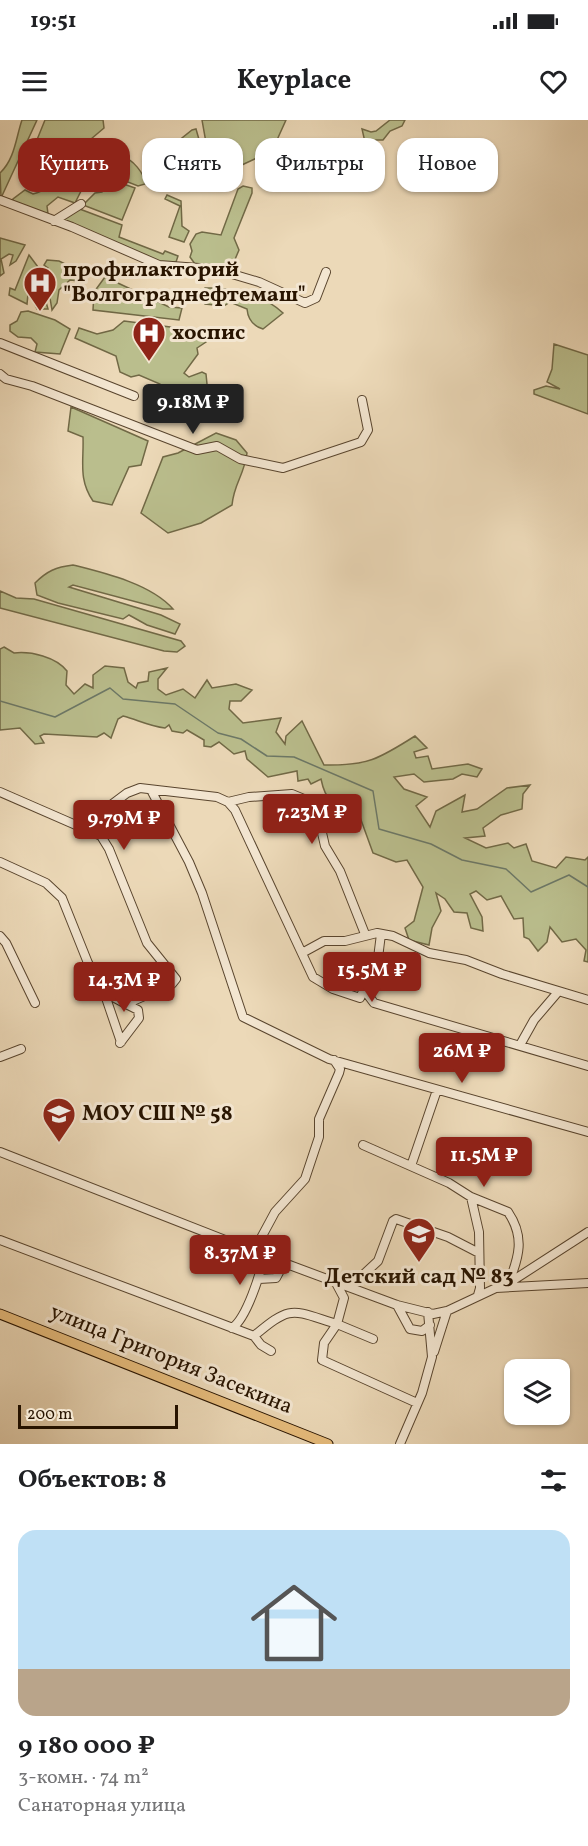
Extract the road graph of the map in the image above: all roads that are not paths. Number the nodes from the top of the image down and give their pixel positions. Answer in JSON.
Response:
{"nodes":[{"id":1,"x":0,"y":200,"type":"edge"},
{"id":2,"x":81,"y":204,"type":"dead end"},
{"id":3,"x":54,"y":220,"type":"junction"},
{"id":4,"x":326,"y":272,"type":"dead end"},
{"id":5,"x":0,"y":343,"type":"edge"},
{"id":6,"x":0,"y":374,"type":"edge"},
{"id":7,"x":134,"y":396,"type":"dead end"},
{"id":8,"x":362,"y":400,"type":"dead end"},
{"id":9,"x":151,"y":790,"type":"junction"},
{"id":10,"x":0,"y":792,"type":"edge"},
{"id":11,"x":228,"y":802,"type":"junction"},
{"id":12,"x":83,"y":826,"type":"junction"},
{"id":13,"x":0,"y":862,"type":"edge"},
{"id":14,"x":365,"y":934,"type":"junction"},
{"id":15,"x":381,"y":934,"type":"junction"},
{"id":16,"x":0,"y":936,"type":"edge"},
{"id":17,"x":302,"y":953,"type":"junction"},
{"id":18,"x":367,"y":986,"type":"junction"},
{"id":19,"x":104,"y":992,"type":"junction"},
{"id":20,"x":558,"y":992,"type":"junction"},
{"id":21,"x":588,"y":1000,"type":"edge"},
{"id":22,"x":35,"y":1003,"type":"dead end"},
{"id":23,"x":126,"y":1004,"type":"junction"},
{"id":24,"x":520,"y":1045,"type":"junction"},
{"id":25,"x":21,"y":1049,"type":"dead end"},
{"id":26,"x":0,"y":1057,"type":"edge"},
{"id":27,"x":334,"y":1060,"type":"junction"},
{"id":28,"x":351,"y":1065,"type":"junction"},
{"id":29,"x":588,"y":1066,"type":"edge"},
{"id":30,"x":339,"y":1073,"type":"junction"},
{"id":31,"x":437,"y":1090,"type":"junction"},
{"id":32,"x":588,"y":1132,"type":"edge"},
{"id":33,"x":363,"y":1145,"type":"dead end"},
{"id":34,"x":0,"y":1152,"type":"edge"},
{"id":35,"x":411,"y":1166,"type":"junction"},
{"id":36,"x":471,"y":1197,"type":"junction"},
{"id":37,"x":588,"y":1232,"type":"edge"},
{"id":38,"x":0,"y":1240,"type":"edge"},
{"id":39,"x":254,"y":1251,"type":"junction"},
{"id":40,"x":479,"y":1253,"type":"junction"},
{"id":41,"x":263,"y":1255,"type":"junction"},
{"id":42,"x":284,"y":1263,"type":"junction"},
{"id":43,"x":259,"y":1279,"type":"junction"},
{"id":44,"x":335,"y":1282,"type":"junction"},
{"id":45,"x":509,"y":1282,"type":"junction"},
{"id":46,"x":588,"y":1283,"type":"edge"},
{"id":47,"x":351,"y":1287,"type":"junction"},
{"id":48,"x":496,"y":1288,"type":"junction"},
{"id":49,"x":478,"y":1295,"type":"junction"},
{"id":50,"x":398,"y":1305,"type":"junction"},
{"id":51,"x":447,"y":1311,"type":"junction"},
{"id":52,"x":428,"y":1312,"type":"junction"},
{"id":53,"x":0,"y":1314,"type":"edge"},
{"id":54,"x":337,"y":1324,"type":"junction"},
{"id":55,"x":430,"y":1325,"type":"junction"},
{"id":56,"x":232,"y":1328,"type":"junction"},
{"id":57,"x":254,"y":1336,"type":"junction"},
{"id":58,"x":373,"y":1338,"type":"dead end"},
{"id":59,"x":271,"y":1350,"type":"dead end"},
{"id":60,"x":432,"y":1357,"type":"junction"},
{"id":61,"x":417,"y":1402,"type":"junction"},
{"id":62,"x":328,"y":1444,"type":"edge"},
{"id":63,"x":400,"y":1444,"type":"edge"}],
"edges":[{"from":1,"to":3,"type":"street"},
{"from":2,"to":3,"type":"street"},
{"from":3,"to":4,"type":"street"},
{"from":5,"to":7,"type":"street"},
{"from":6,"to":8,"type":"street"},
{"from":9,"to":11,"type":"street"},
{"from":9,"to":12,"type":"street"},
{"from":9,"to":27,"type":"street"},
{"from":10,"to":12,"type":"street"},
{"from":11,"to":14,"type":"street"},
{"from":11,"to":17,"type":"street"},
{"from":12,"to":23,"type":"street"},
{"from":13,"to":19,"type":"street"},
{"from":14,"to":15,"type":"street"},
{"from":14,"to":17,"type":"street"},
{"from":15,"to":18,"type":"street"},
{"from":15,"to":20,"type":"street"},
{"from":16,"to":22,"type":"street"},
{"from":17,"to":18,"type":"street"},
{"from":18,"to":24,"type":"street"},
{"from":19,"to":23,"type":"street"},
{"from":19,"to":23,"type":"street"},
{"from":20,"to":21,"type":"street"},
{"from":20,"to":24,"type":"street"},
{"from":24,"to":29,"type":"street"},
{"from":25,"to":26,"type":"street"},
{"from":27,"to":28,"type":"street"},
{"from":27,"to":30,"type":"street"},
{"from":28,"to":30,"type":"street"},
{"from":28,"to":31,"type":"street"},
{"from":30,"to":39,"type":"street"},
{"from":31,"to":32,"type":"street"},
{"from":31,"to":35,"type":"street"},
{"from":33,"to":35,"type":"street"},
{"from":34,"to":39,"type":"street"},
{"from":35,"to":36,"type":"street"},
{"from":36,"to":40,"type":"street"},
{"from":36,"to":45,"type":"street"},
{"from":37,"to":45,"type":"street"},
{"from":38,"to":56,"type":"street"},
{"from":39,"to":41,"type":"street"},
{"from":40,"to":47,"type":"street"},
{"from":40,"to":49,"type":"street"},
{"from":41,"to":42,"type":"street"},
{"from":41,"to":43,"type":"street"},
{"from":42,"to":43,"type":"street"},
{"from":42,"to":44,"type":"street"},
{"from":43,"to":56,"type":"street"},
{"from":44,"to":47,"type":"street"},
{"from":44,"to":54,"type":"street"},
{"from":45,"to":48,"type":"street"},
{"from":46,"to":48,"type":"street"},
{"from":47,"to":50,"type":"street"},
{"from":48,"to":49,"type":"street"},
{"from":49,"to":51,"type":"street"},
{"from":50,"to":52,"type":"street"},
{"from":50,"to":55,"type":"street"},
{"from":51,"to":52,"type":"street"},
{"from":51,"to":60,"type":"street"},
{"from":52,"to":55,"type":"street"},
{"from":53,"to":62,"type":"main road","name":"улица Григория Засекина"},
{"from":54,"to":57,"type":"street"},
{"from":54,"to":58,"type":"street"},
{"from":54,"to":61,"type":"street"},
{"from":55,"to":60,"type":"street"},
{"from":56,"to":57,"type":"street"},
{"from":57,"to":59,"type":"street"},
{"from":60,"to":61,"type":"street"},
{"from":61,"to":63,"type":"street"}]}
